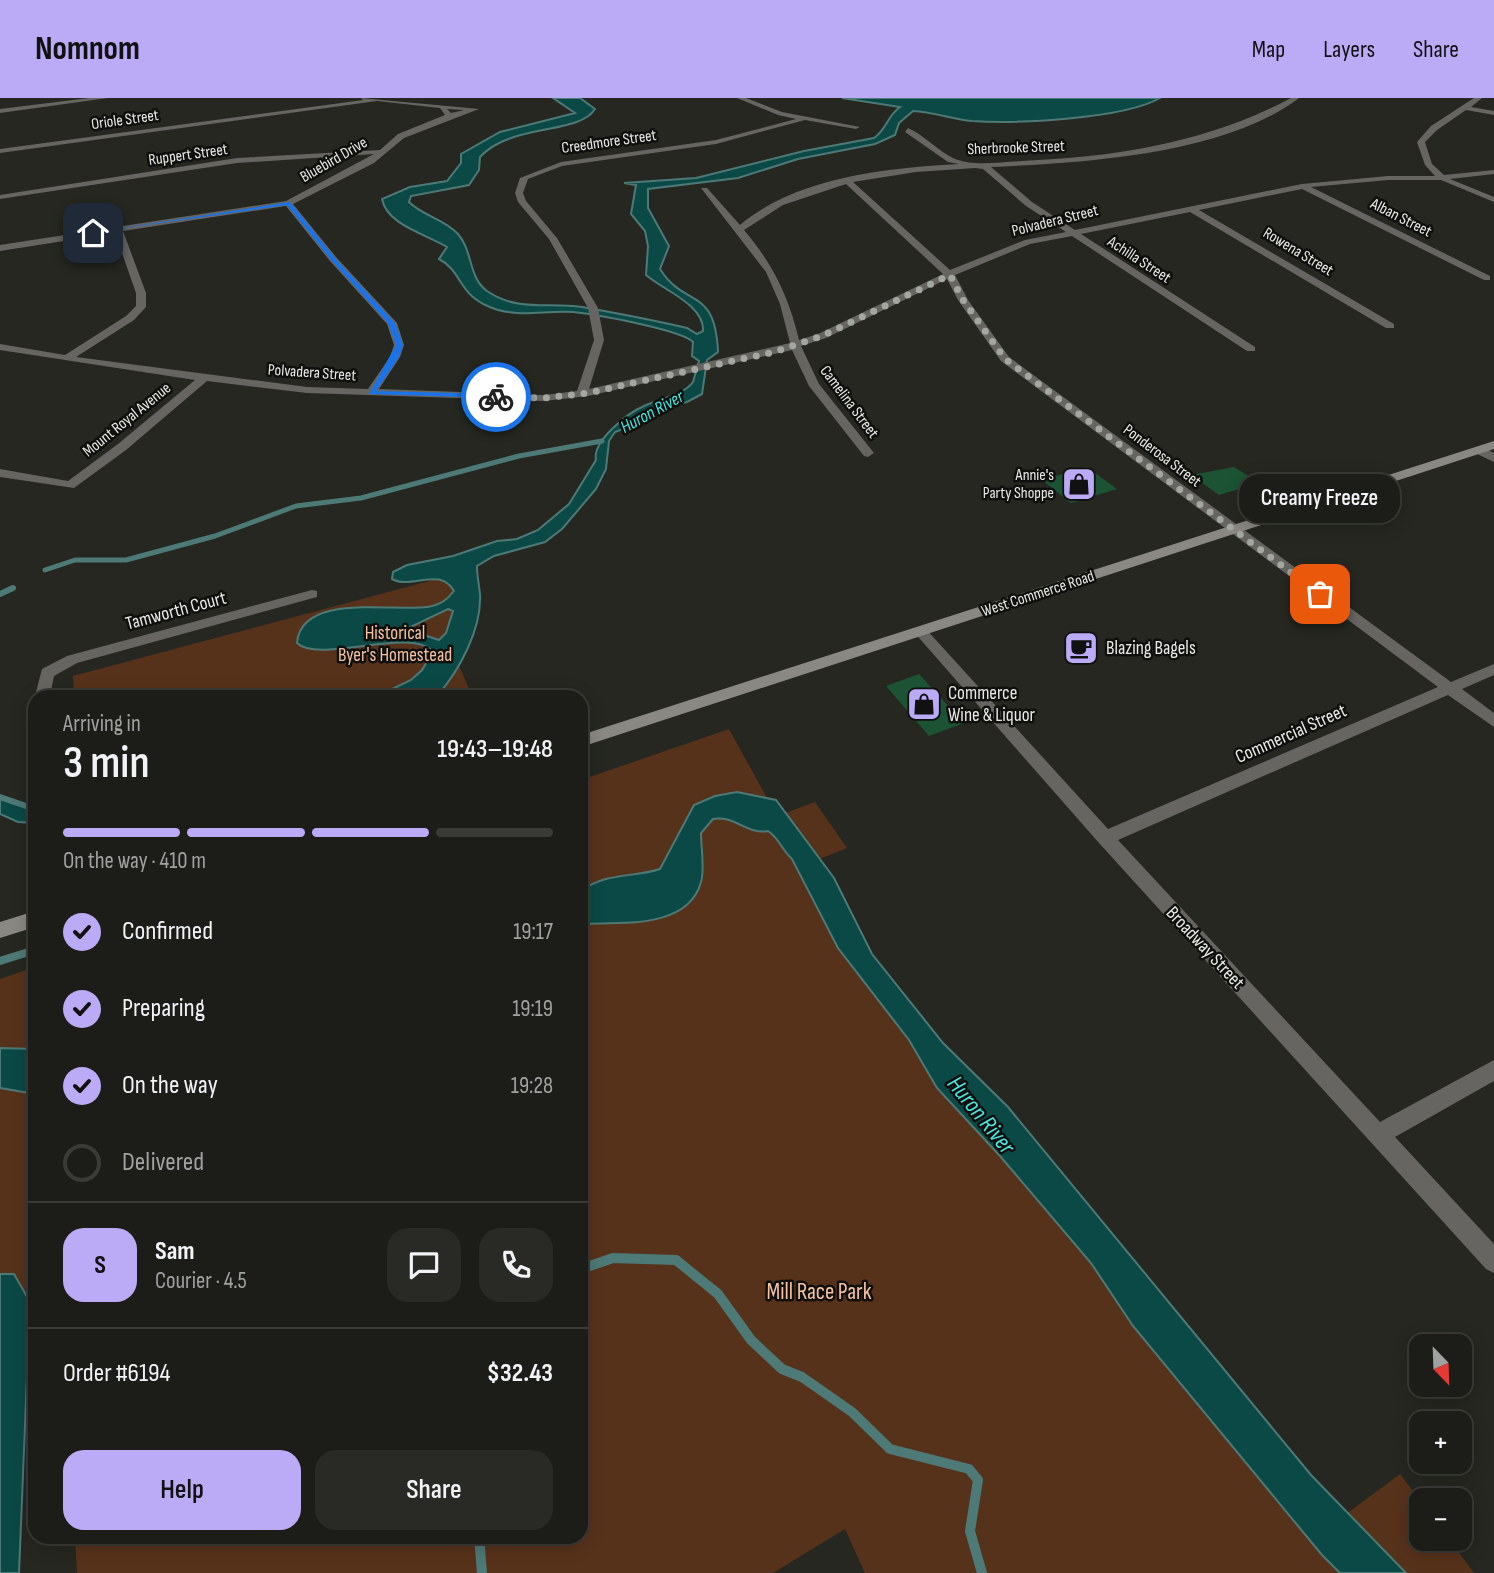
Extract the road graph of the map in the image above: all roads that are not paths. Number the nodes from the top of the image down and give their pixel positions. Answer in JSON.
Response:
{"nodes":[{"id":1,"x":105,"y":98,"type":"edge"},
{"id":2,"x":363,"y":98,"type":"edge"},
{"id":3,"x":740,"y":98,"type":"edge"},
{"id":4,"x":1296,"y":98,"type":"edge"},
{"id":5,"x":1479,"y":98,"type":"edge"},
{"id":6,"x":379,"y":99,"type":"edge"},
{"id":7,"x":442,"y":107,"type":"junction"},
{"id":8,"x":1467,"y":108,"type":"junction"},
{"id":9,"x":0,"y":111,"type":"edge"},
{"id":10,"x":1494,"y":113,"type":"edge"},
{"id":11,"x":449,"y":116,"type":"junction"},
{"id":12,"x":802,"y":119,"type":"junction"},
{"id":13,"x":856,"y":127,"type":"dead end"},
{"id":14,"x":908,"y":130,"type":"dead end"},
{"id":15,"x":0,"y":150,"type":"edge"},
{"id":16,"x":380,"y":152,"type":"junction"},
{"id":17,"x":968,"y":163,"type":"junction"},
{"id":18,"x":1426,"y":164,"type":"junction"},
{"id":19,"x":1494,"y":172,"type":"edge"},
{"id":20,"x":1388,"y":177,"type":"junction"},
{"id":21,"x":1442,"y":178,"type":"junction"},
{"id":22,"x":847,"y":181,"type":"junction"},
{"id":23,"x":1301,"y":186,"type":"junction"},
{"id":24,"x":704,"y":190,"type":"dead end"},
{"id":25,"x":0,"y":197,"type":"edge"},
{"id":26,"x":1494,"y":200,"type":"edge"},
{"id":27,"x":288,"y":203,"type":"junction"},
{"id":28,"x":1189,"y":208,"type":"junction"},
{"id":29,"x":740,"y":229,"type":"junction"},
{"id":30,"x":118,"y":230,"type":"junction"},
{"id":31,"x":1070,"y":232,"type":"junction"},
{"id":32,"x":0,"y":248,"type":"edge"},
{"id":33,"x":950,"y":275,"type":"junction"},
{"id":34,"x":1487,"y":278,"type":"dead end"},
{"id":35,"x":1390,"y":326,"type":"dead end"},
{"id":36,"x":795,"y":345,"type":"junction"},
{"id":37,"x":0,"y":347,"type":"edge"},
{"id":38,"x":1251,"y":349,"type":"dead end"},
{"id":39,"x":66,"y":358,"type":"junction"},
{"id":40,"x":203,"y":379,"type":"junction"},
{"id":41,"x":372,"y":393,"type":"junction"},
{"id":42,"x":582,"y":394,"type":"junction"},
{"id":43,"x":1494,"y":445,"type":"edge"},
{"id":44,"x":1479,"y":450,"type":"junction"},
{"id":45,"x":868,"y":453,"type":"dead end"},
{"id":46,"x":1494,"y":458,"type":"edge"},
{"id":47,"x":0,"y":473,"type":"edge"},
{"id":48,"x":1234,"y":531,"type":"junction"},
{"id":49,"x":312,"y":594,"type":"dead end"},
{"id":50,"x":920,"y":631,"type":"junction"},
{"id":51,"x":1494,"y":669,"type":"edge"},
{"id":52,"x":1449,"y":688,"type":"junction"},
{"id":53,"x":43,"y":690,"type":"edge"},
{"id":54,"x":1494,"y":721,"type":"edge"},
{"id":55,"x":588,"y":739,"type":"edge"},
{"id":56,"x":1105,"y":838,"type":"junction"},
{"id":57,"x":28,"y":921,"type":"edge"},
{"id":58,"x":0,"y":930,"type":"edge"},
{"id":59,"x":1494,"y":1070,"type":"edge"},
{"id":60,"x":1378,"y":1135,"type":"junction"},
{"id":61,"x":1494,"y":1261,"type":"edge"}],
"edges":[{"from":1,"to":9,"type":"street"},
{"from":2,"to":6,"type":"street"},
{"from":3,"to":12,"type":"street"},
{"from":4,"to":17,"type":"street","name":"Sherbrooke Street"},
{"from":5,"to":8,"type":"street"},
{"from":6,"to":7,"type":"street"},
{"from":6,"to":15,"type":"street","name":"Oriole Street"},
{"from":7,"to":11,"type":"street"},
{"from":7,"to":11,"type":"street","name":"Bluebird Drive"},
{"from":8,"to":10,"type":"street"},
{"from":8,"to":18,"type":"street"},
{"from":11,"to":16,"type":"street","name":"Bluebird Drive"},
{"from":12,"to":13,"type":"street"},
{"from":12,"to":42,"type":"street","name":"Creedmore Street"},
{"from":14,"to":17,"type":"street","name":"Achilla Street"},
{"from":16,"to":25,"type":"street","name":"Ruppert Street"},
{"from":16,"to":27,"type":"street","name":"Bluebird Drive"},
{"from":17,"to":22,"type":"street","name":"Sherbrooke Street"},
{"from":17,"to":31,"type":"street","name":"Achilla Street"},
{"from":18,"to":20,"type":"street","name":"Polvadera Street"},
{"from":18,"to":21,"type":"street"},
{"from":19,"to":21,"type":"street","name":"Polvadera Street"},
{"from":20,"to":21,"type":"street","name":"Polvadera Street"},
{"from":20,"to":23,"type":"street","name":"Polvadera Street"},
{"from":21,"to":26,"type":"street"},
{"from":22,"to":29,"type":"street","name":"Sherbrooke Street"},
{"from":22,"to":33,"type":"street","name":"Ponderosa Street"},
{"from":23,"to":28,"type":"street","name":"Polvadera Street"},
{"from":23,"to":34,"type":"street","name":"Alban Street"},
{"from":24,"to":29,"type":"street","name":"Camelina Street"},
{"from":27,"to":30,"type":"street"},
{"from":27,"to":41,"type":"street","name":"Bluebird Drive"},
{"from":28,"to":31,"type":"street","name":"Polvadera Street"},
{"from":28,"to":35,"type":"street","name":"Rowena Street"},
{"from":29,"to":36,"type":"street","name":"Camelina Street"},
{"from":30,"to":32,"type":"street"},
{"from":30,"to":39,"type":"street"},
{"from":31,"to":33,"type":"street","name":"Polvadera Street"},
{"from":31,"to":38,"type":"street","name":"Achilla Street"},
{"from":33,"to":36,"type":"street","name":"Polvadera Street"},
{"from":33,"to":48,"type":"street","name":"Ponderosa Street"},
{"from":36,"to":42,"type":"street","name":"Polvadera Street"},
{"from":36,"to":45,"type":"street","name":"Camelina Street"},
{"from":37,"to":39,"type":"street","name":"Polvadera Street"},
{"from":39,"to":40,"type":"street","name":"Polvadera Street"},
{"from":40,"to":41,"type":"street","name":"Polvadera Street"},
{"from":40,"to":47,"type":"street","name":"Mount Royal Avenue"},
{"from":41,"to":42,"type":"street","name":"Polvadera Street"},
{"from":43,"to":44,"type":"main road","name":"West Commerce Road"},
{"from":44,"to":46,"type":"street"},
{"from":44,"to":48,"type":"main road","name":"West Commerce Road"},
{"from":48,"to":50,"type":"main road","name":"West Commerce Road"},
{"from":48,"to":52,"type":"street","name":"Ponderosa Street"},
{"from":49,"to":53,"type":"street","name":"Tamworth Court"},
{"from":50,"to":55,"type":"main road","name":"West Commerce Road"},
{"from":50,"to":56,"type":"street","name":"Broadway Street"},
{"from":51,"to":52,"type":"street","name":"Commercial Street"},
{"from":52,"to":54,"type":"street","name":"Ponderosa Street"},
{"from":52,"to":56,"type":"street","name":"Commercial Street"},
{"from":56,"to":60,"type":"street","name":"Broadway Street"},
{"from":57,"to":58,"type":"main road"},
{"from":59,"to":60,"type":"street"},
{"from":60,"to":61,"type":"street","name":"Broadway Street"}]}
